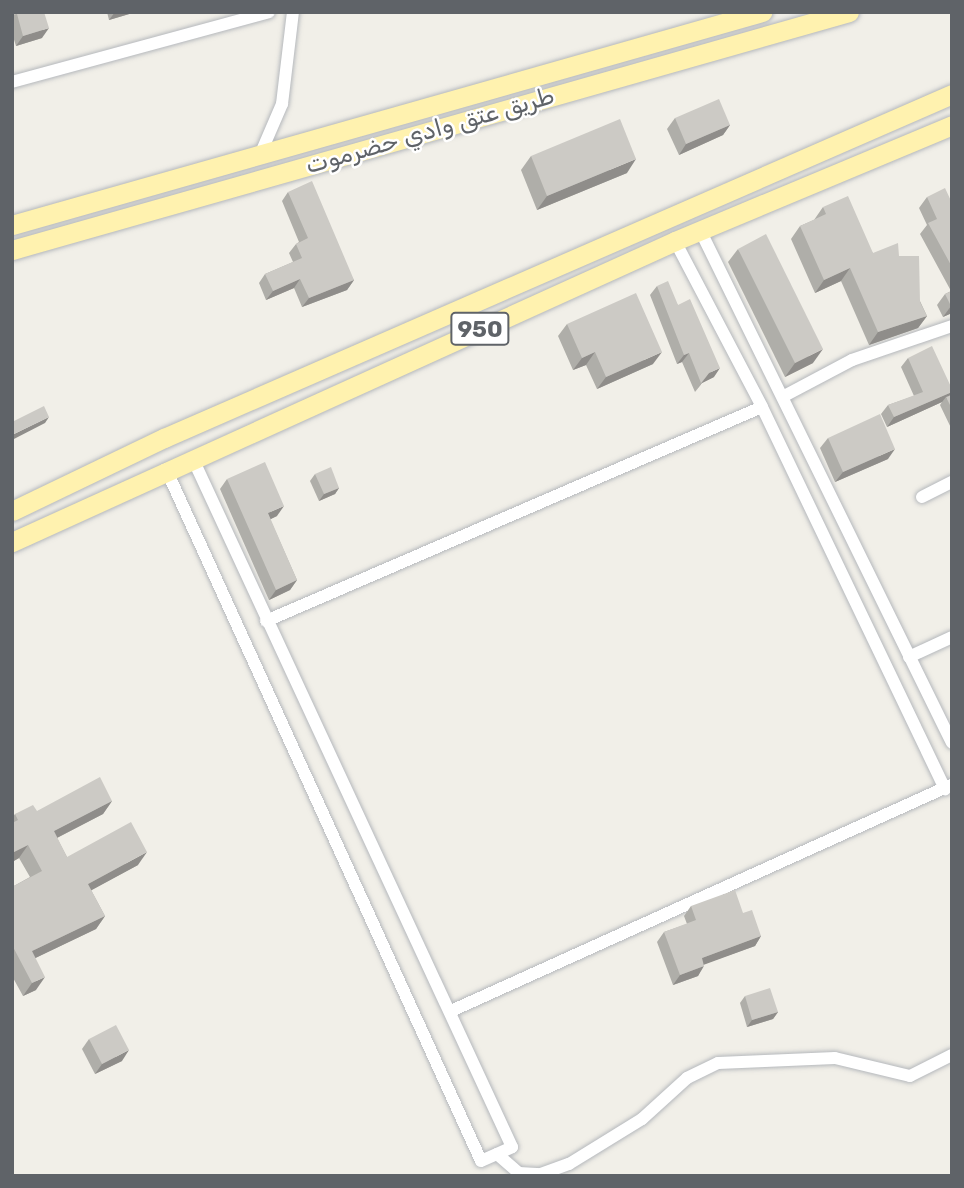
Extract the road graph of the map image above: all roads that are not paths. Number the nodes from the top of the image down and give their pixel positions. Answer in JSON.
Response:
{"nodes":[{"id":1,"x":268,"y":12,"type":"edge"},
{"id":2,"x":293,"y":12,"type":"edge"},
{"id":3,"x":762,"y":12,"type":"edge"},
{"id":4,"x":849,"y":12,"type":"edge"},
{"id":5,"x":12,"y":82,"type":"edge"},
{"id":6,"x":952,"y":94,"type":"edge"},
{"id":7,"x":900,"y":116,"type":"junction"},
{"id":8,"x":952,"y":125,"type":"edge"},
{"id":9,"x":910,"y":143,"type":"junction"},
{"id":10,"x":260,"y":155,"type":"junction"},
{"id":11,"x":12,"y":225,"type":"edge"},
{"id":12,"x":701,"y":232,"type":"junction"},
{"id":13,"x":675,"y":241,"type":"junction"},
{"id":14,"x":12,"y":250,"type":"edge"},
{"id":15,"x":952,"y":326,"type":"edge"},
{"id":16,"x":786,"y":395,"type":"junction"},
{"id":17,"x":762,"y":407,"type":"junction"},
{"id":18,"x":192,"y":459,"type":"junction"},
{"id":19,"x":166,"y":469,"type":"junction"},
{"id":20,"x":952,"y":482,"type":"edge"},
{"id":21,"x":922,"y":497,"type":"dead end"},
{"id":22,"x":12,"y":511,"type":"edge"},
{"id":23,"x":12,"y":542,"type":"edge"},
{"id":24,"x":266,"y":621,"type":"junction"},
{"id":25,"x":952,"y":637,"type":"edge"},
{"id":26,"x":909,"y":657,"type":"junction"},
{"id":27,"x":952,"y":743,"type":"edge"},
{"id":28,"x":948,"y":787,"type":"edge"},
{"id":29,"x":452,"y":1011,"type":"junction"},
{"id":30,"x":952,"y":1055,"type":"edge"},
{"id":31,"x":497,"y":1154,"type":"junction"}],
"edges":[{"from":1,"to":5,"type":"street"},
{"from":2,"to":10,"type":"street"},
{"from":3,"to":10,"type":"main road","name":"طريق عتق وادي حضرموت"},
{"from":4,"to":14,"type":"main road","name":"طريق عتق وادي حضرموت"},
{"from":6,"to":7,"type":"main road","name":"950","number":"950"},
{"from":7,"to":9,"type":"main road"},
{"from":7,"to":22,"type":"main road","name":"950","number":"950"},
{"from":8,"to":9,"type":"main road","number":"950"},
{"from":9,"to":12,"type":"main road","number":"950"},
{"from":10,"to":11,"type":"main road","name":"طريق عتق وادي حضرموت"},
{"from":12,"to":13,"type":"main road","number":"950"},
{"from":12,"to":16,"type":"street"},
{"from":13,"to":17,"type":"street"},
{"from":13,"to":18,"type":"main road","number":"950"},
{"from":15,"to":16,"type":"street"},
{"from":16,"to":26,"type":"street"},
{"from":17,"to":24,"type":"street"},
{"from":17,"to":28,"type":"street"},
{"from":18,"to":19,"type":"main road","number":"950"},
{"from":18,"to":24,"type":"street"},
{"from":19,"to":23,"type":"main road","number":"950"},
{"from":19,"to":31,"type":"street"},
{"from":20,"to":21,"type":"street"},
{"from":24,"to":29,"type":"street"},
{"from":25,"to":26,"type":"street"},
{"from":26,"to":27,"type":"street"},
{"from":28,"to":29,"type":"street"},
{"from":29,"to":31,"type":"street"},
{"from":30,"to":31,"type":"street"}]}
